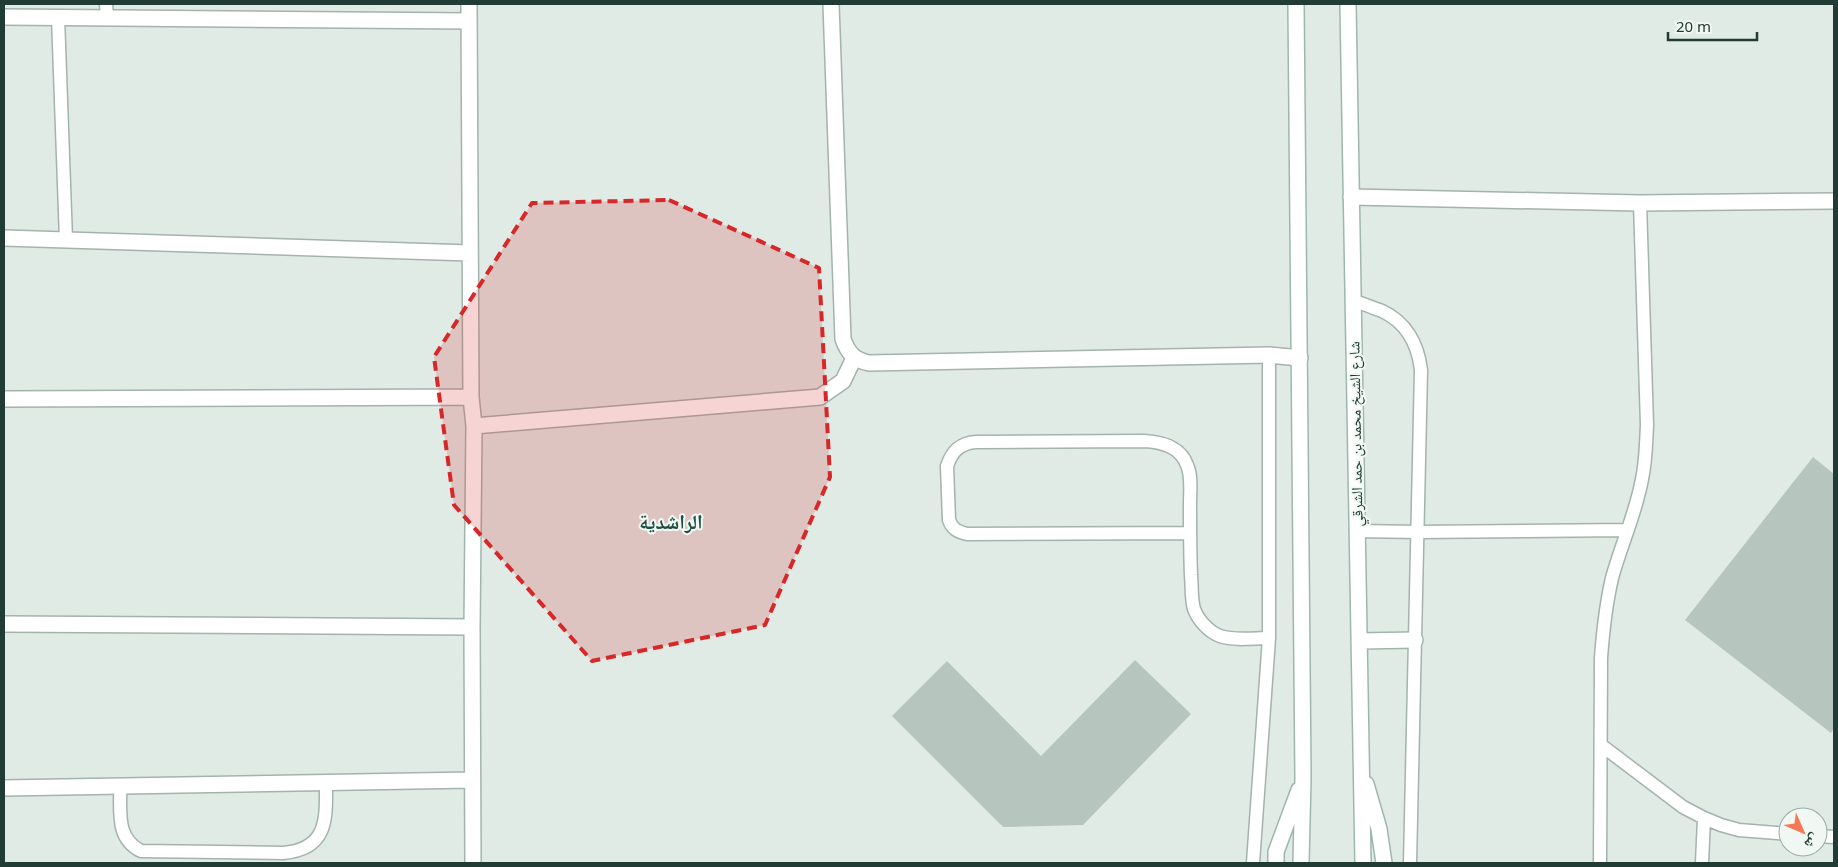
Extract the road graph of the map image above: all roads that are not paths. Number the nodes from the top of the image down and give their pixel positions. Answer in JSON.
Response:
{"nodes":[{"id":1,"x":469,"y":4,"type":"edge"},
{"id":2,"x":831,"y":4,"type":"edge"},
{"id":3,"x":1296,"y":4,"type":"edge"},
{"id":4,"x":1348,"y":4,"type":"edge"},
{"id":5,"x":106,"y":11,"type":"edge"},
{"id":6,"x":4,"y":17,"type":"edge"},
{"id":7,"x":58,"y":17,"type":"junction"},
{"id":8,"x":469,"y":21,"type":"junction"},
{"id":9,"x":1351,"y":197,"type":"junction"},
{"id":10,"x":1834,"y":201,"type":"edge"},
{"id":11,"x":1640,"y":203,"type":"junction"},
{"id":12,"x":4,"y":238,"type":"edge"},
{"id":13,"x":66,"y":240,"type":"junction"},
{"id":14,"x":470,"y":253,"type":"junction"},
{"id":15,"x":1353,"y":300,"type":"junction"},
{"id":16,"x":1269,"y":355,"type":"junction"},
{"id":17,"x":854,"y":358,"type":"junction"},
{"id":18,"x":1300,"y":358,"type":"junction"},
{"id":19,"x":471,"y":397,"type":"junction"},
{"id":20,"x":4,"y":399,"type":"edge"},
{"id":21,"x":474,"y":426,"type":"junction"},
{"id":22,"x":1627,"y":530,"type":"junction"},
{"id":23,"x":1356,"y":531,"type":"junction"},
{"id":24,"x":1418,"y":532,"type":"junction"},
{"id":25,"x":1190,"y":533,"type":"junction"},
{"id":26,"x":4,"y":624,"type":"edge"},
{"id":27,"x":472,"y":627,"type":"junction"},
{"id":28,"x":1270,"y":638,"type":"junction"},
{"id":29,"x":1415,"y":640,"type":"junction"},
{"id":30,"x":1359,"y":641,"type":"junction"},
{"id":31,"x":1601,"y":745,"type":"junction"},
{"id":32,"x":1360,"y":763,"type":"junction"},
{"id":33,"x":1303,"y":777,"type":"junction"},
{"id":34,"x":472,"y":780,"type":"junction"},
{"id":35,"x":326,"y":782,"type":"junction"},
{"id":36,"x":120,"y":786,"type":"junction"},
{"id":37,"x":4,"y":788,"type":"edge"},
{"id":38,"x":1704,"y":818,"type":"junction"},
{"id":39,"x":1778,"y":833,"type":"edge"},
{"id":40,"x":473,"y":863,"type":"edge"},
{"id":41,"x":1253,"y":863,"type":"edge"},
{"id":42,"x":1276,"y":863,"type":"edge"},
{"id":43,"x":1301,"y":863,"type":"edge"},
{"id":44,"x":1362,"y":863,"type":"edge"},
{"id":45,"x":1384,"y":863,"type":"edge"},
{"id":46,"x":1410,"y":863,"type":"edge"},
{"id":47,"x":1600,"y":863,"type":"edge"},
{"id":48,"x":1702,"y":863,"type":"edge"}],
"edges":[{"from":1,"to":8,"type":"street"},
{"from":2,"to":17,"type":"street"},
{"from":3,"to":18,"type":"street"},
{"from":4,"to":9,"type":"street","name":"شارع الشيخ محمد بن حمد الشرقي"},
{"from":5,"to":7,"type":"street"},
{"from":5,"to":8,"type":"street"},
{"from":6,"to":7,"type":"street"},
{"from":7,"to":13,"type":"lane"},
{"from":8,"to":14,"type":"street"},
{"from":9,"to":11,"type":"street"},
{"from":9,"to":15,"type":"street","name":"شارع الشيخ محمد بن حمد الشرقي"},
{"from":10,"to":11,"type":"street"},
{"from":11,"to":22,"type":"lane"},
{"from":12,"to":13,"type":"street"},
{"from":13,"to":14,"type":"street"},
{"from":14,"to":19,"type":"street"},
{"from":15,"to":23,"type":"street","name":"شارع الشيخ محمد بن حمد الشرقي"},
{"from":15,"to":24,"type":"lane"},
{"from":16,"to":17,"type":"street"},
{"from":16,"to":18,"type":"street"},
{"from":16,"to":28,"type":"lane"},
{"from":17,"to":21,"type":"street"},
{"from":18,"to":33,"type":"street"},
{"from":19,"to":20,"type":"street"},
{"from":19,"to":21,"type":"street"},
{"from":21,"to":27,"type":"street"},
{"from":22,"to":24,"type":"lane"},
{"from":22,"to":31,"type":"lane"},
{"from":23,"to":24,"type":"lane"},
{"from":23,"to":30,"type":"street","name":"شارع الشيخ محمد بن حمد الشرقي"},
{"from":24,"to":29,"type":"lane"},
{"from":25,"to":25,"type":"lane"},
{"from":25,"to":28,"type":"lane"},
{"from":26,"to":27,"type":"street"},
{"from":27,"to":34,"type":"street"},
{"from":28,"to":41,"type":"lane"},
{"from":29,"to":30,"type":"street"},
{"from":29,"to":46,"type":"lane"},
{"from":30,"to":32,"type":"street","name":"شارع الشيخ محمد بن حمد الشرقي"},
{"from":31,"to":38,"type":"lane"},
{"from":31,"to":47,"type":"lane"},
{"from":32,"to":44,"type":"street","name":"شارع الشيخ محمد بن حمد الشرقي"},
{"from":32,"to":45,"type":"street"},
{"from":33,"to":42,"type":"street"},
{"from":33,"to":43,"type":"street"},
{"from":34,"to":35,"type":"street"},
{"from":34,"to":40,"type":"street"},
{"from":35,"to":36,"type":"street"},
{"from":35,"to":36,"type":"lane"},
{"from":36,"to":37,"type":"street"},
{"from":38,"to":39,"type":"lane"},
{"from":38,"to":48,"type":"lane"}]}
